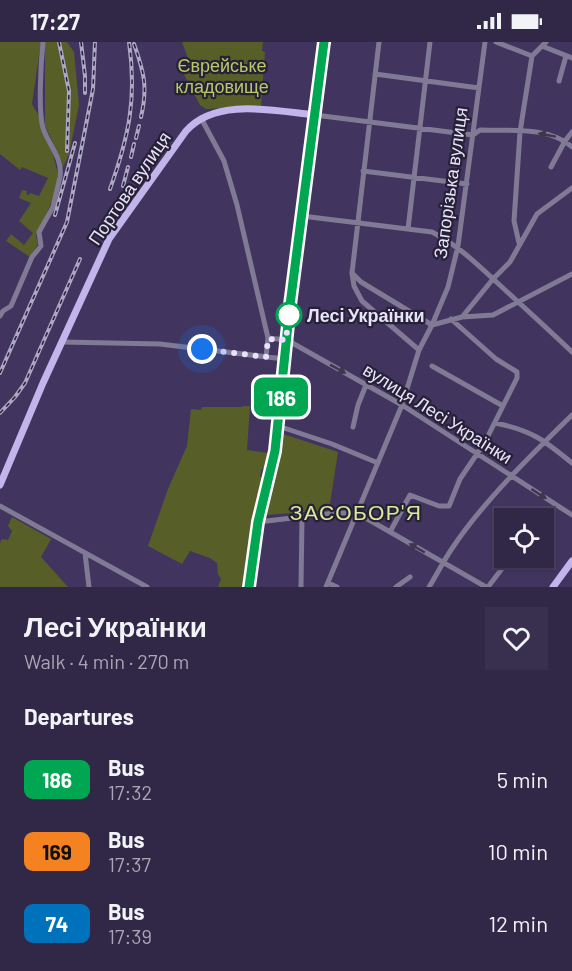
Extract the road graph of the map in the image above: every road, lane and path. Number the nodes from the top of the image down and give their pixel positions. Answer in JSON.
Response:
{"nodes":[{"id":1,"x":43,"y":42,"type":"edge"},
{"id":2,"x":324,"y":42,"type":"edge"},
{"id":3,"x":379,"y":42,"type":"edge"},
{"id":4,"x":430,"y":42,"type":"edge"},
{"id":5,"x":485,"y":42,"type":"edge"},
{"id":6,"x":496,"y":42,"type":"edge"},
{"id":7,"x":544,"y":44,"type":"edge"},
{"id":8,"x":532,"y":56,"type":"junction"},
{"id":9,"x":569,"y":57,"type":"edge"},
{"id":10,"x":375,"y":74,"type":"junction"},
{"id":11,"x":559,"y":81,"type":"dead end"},
{"id":12,"x":426,"y":82,"type":"junction"},
{"id":13,"x":479,"y":87,"type":"junction"},
{"id":14,"x":315,"y":115,"type":"junction"},
{"id":15,"x":201,"y":118,"type":"junction"},
{"id":16,"x":369,"y":123,"type":"junction"},
{"id":17,"x":420,"y":129,"type":"junction"},
{"id":18,"x":520,"y":132,"type":"junction"},
{"id":19,"x":572,"y":132,"type":"edge"},
{"id":20,"x":472,"y":135,"type":"junction"},
{"id":21,"x":565,"y":141,"type":"junction"},
{"id":22,"x":572,"y":147,"type":"edge"},
{"id":23,"x":551,"y":167,"type":"dead end"},
{"id":24,"x":363,"y":171,"type":"junction"},
{"id":25,"x":414,"y":177,"type":"junction"},
{"id":26,"x":467,"y":184,"type":"junction"},
{"id":27,"x":572,"y":188,"type":"edge"},
{"id":28,"x":302,"y":216,"type":"junction"},
{"id":29,"x":357,"y":222,"type":"junction"},
{"id":30,"x":408,"y":229,"type":"junction"},
{"id":31,"x":519,"y":243,"type":"junction"},
{"id":32,"x":458,"y":246,"type":"junction"},
{"id":33,"x":352,"y":273,"type":"junction"},
{"id":34,"x":569,"y":276,"type":"edge"},
{"id":35,"x":493,"y":279,"type":"junction"},
{"id":36,"x":572,"y":283,"type":"edge"},
{"id":37,"x":519,"y":302,"type":"junction"},
{"id":38,"x":0,"y":315,"type":"edge"},
{"id":39,"x":462,"y":317,"type":"junction"},
{"id":40,"x":451,"y":319,"type":"junction"},
{"id":41,"x":432,"y":325,"type":"junction"},
{"id":42,"x":268,"y":339,"type":"junction"},
{"id":43,"x":286,"y":340,"type":"junction"},
{"id":44,"x":62,"y":342,"type":"junction"},
{"id":45,"x":419,"y":350,"type":"junction"},
{"id":46,"x":572,"y":352,"type":"edge"},
{"id":47,"x":266,"y":357,"type":"junction"},
{"id":48,"x":284,"y":359,"type":"junction"},
{"id":49,"x":432,"y":366,"type":"dead end"},
{"id":50,"x":366,"y":385,"type":"junction"},
{"id":51,"x":402,"y":405,"type":"junction"},
{"id":52,"x":503,"y":406,"type":"junction"},
{"id":53,"x":571,"y":418,"type":"edge"},
{"id":54,"x":495,"y":423,"type":"junction"},
{"id":55,"x":278,"y":426,"type":"junction"},
{"id":56,"x":353,"y":427,"type":"dead end"},
{"id":57,"x":546,"y":442,"type":"junction"},
{"id":58,"x":477,"y":453,"type":"junction"},
{"id":59,"x":378,"y":463,"type":"junction"},
{"id":60,"x":572,"y":463,"type":"edge"},
{"id":61,"x":512,"y":476,"type":"junction"},
{"id":62,"x":0,"y":485,"type":"edge"},
{"id":63,"x":0,"y":506,"type":"edge"},
{"id":64,"x":357,"y":513,"type":"junction"},
{"id":65,"x":572,"y":515,"type":"edge"},
{"id":66,"x":302,"y":516,"type":"junction"},
{"id":67,"x":258,"y":522,"type":"junction"},
{"id":68,"x":390,"y":532,"type":"junction"},
{"id":69,"x":85,"y":553,"type":"junction"},
{"id":70,"x":572,"y":561,"type":"edge"},
{"id":71,"x":443,"y":563,"type":"junction"},
{"id":72,"x":502,"y":568,"type":"edge"},
{"id":73,"x":410,"y":577,"type":"dead end"},
{"id":74,"x":139,"y":585,"type":"edge"},
{"id":75,"x":327,"y":585,"type":"edge"},
{"id":76,"x":89,"y":587,"type":"edge"},
{"id":77,"x":147,"y":587,"type":"edge"},
{"id":78,"x":249,"y":587,"type":"edge"},
{"id":79,"x":301,"y":587,"type":"edge"},
{"id":80,"x":338,"y":587,"type":"edge"},
{"id":81,"x":396,"y":587,"type":"edge"},
{"id":82,"x":429,"y":587,"type":"edge"},
{"id":83,"x":487,"y":587,"type":"edge"},
{"id":84,"x":553,"y":587,"type":"edge"}],
"edges":[{"from":1,"to":38,"type":"street"},
{"from":2,"to":14,"type":"main road"},
{"from":3,"to":10,"type":"street"},
{"from":4,"to":12,"type":"street"},
{"from":5,"to":13,"type":"street","name":"Запорізька вулиця"},
{"from":6,"to":8,"type":"street"},
{"from":7,"to":8,"type":"street"},
{"from":7,"to":9,"type":"street"},
{"from":8,"to":18,"type":"street"},
{"from":9,"to":11,"type":"street"},
{"from":10,"to":12,"type":"street"},
{"from":10,"to":16,"type":"street"},
{"from":12,"to":13,"type":"street"},
{"from":12,"to":17,"type":"street"},
{"from":13,"to":20,"type":"street","name":"Запорізька вулиця"},
{"from":14,"to":15,"type":"main road"},
{"from":14,"to":16,"type":"street"},
{"from":14,"to":28,"type":"main road"},
{"from":15,"to":42,"type":"street"},
{"from":15,"to":44,"type":"main road","name":"Портова вулиця"},
{"from":16,"to":17,"type":"street"},
{"from":16,"to":24,"type":"street"},
{"from":17,"to":20,"type":"street"},
{"from":17,"to":25,"type":"street"},
{"from":18,"to":20,"type":"street"},
{"from":21,"to":18,"type":"street","one_way":true},
{"from":18,"to":31,"type":"street"},
{"from":19,"to":21,"type":"street"},
{"from":20,"to":26,"type":"street","name":"Запорізька вулиця"},
{"from":21,"to":22,"type":"street"},
{"from":21,"to":23,"type":"street"},
{"from":24,"to":25,"type":"street"},
{"from":24,"to":29,"type":"street"},
{"from":25,"to":26,"type":"street"},
{"from":25,"to":30,"type":"street"},
{"from":26,"to":32,"type":"street","name":"Запорізька вулиця"},
{"from":27,"to":31,"type":"street"},
{"from":28,"to":29,"type":"street"},
{"from":28,"to":43,"type":"main road"},
{"from":29,"to":30,"type":"street"},
{"from":29,"to":33,"type":"street"},
{"from":30,"to":32,"type":"street"},
{"from":31,"to":35,"type":"street"},
{"from":32,"to":35,"type":"street"},
{"from":32,"to":41,"type":"street","name":"Запорізька вулиця"},
{"from":33,"to":41,"type":"street"},
{"from":33,"to":45,"type":"street"},
{"from":34,"to":36,"type":"street"},
{"from":34,"to":37,"type":"street"},
{"from":35,"to":37,"type":"street"},
{"from":35,"to":39,"type":"street"},
{"from":37,"to":39,"type":"street"},
{"from":37,"to":46,"type":"street"},
{"from":39,"to":40,"type":"street"},
{"from":40,"to":41,"type":"street"},
{"from":40,"to":52,"type":"street"},
{"from":41,"to":45,"type":"street","name":"Запорізька вулиця"},
{"from":42,"to":43,"type":"street"},
{"from":42,"to":47,"type":"street"},
{"from":43,"to":48,"type":"main road"},
{"from":43,"to":50,"type":"street","name":"вулиця Лесі Українки","one_way":true},
{"from":44,"to":47,"type":"street"},
{"from":44,"to":62,"type":"main road","name":"Портова вулиця"},
{"from":45,"to":51,"type":"street","name":"Запорізька вулиця"},
{"from":47,"to":48,"type":"street"},
{"from":48,"to":55,"type":"main road"},
{"from":49,"to":52,"type":"street"},
{"from":50,"to":51,"type":"street","name":"вулиця Лесі Українки"},
{"from":50,"to":56,"type":"street"},
{"from":51,"to":58,"type":"street","name":"вулиця Лесі Українки"},
{"from":51,"to":59,"type":"street","name":"Запорізька вулиця"},
{"from":52,"to":54,"type":"street"},
{"from":53,"to":57,"type":"street"},
{"from":54,"to":57,"type":"street"},
{"from":54,"to":58,"type":"street"},
{"from":55,"to":59,"type":"street"},
{"from":55,"to":67,"type":"main road"},
{"from":57,"to":60,"type":"street"},
{"from":57,"to":61,"type":"street"},
{"from":58,"to":61,"type":"street","name":"вулиця Лесі Українки"},
{"from":58,"to":68,"type":"street"},
{"from":59,"to":64,"type":"street","name":"Запорізька вулиця"},
{"from":61,"to":65,"type":"street","name":"вулиця Лесі Українки","one_way":true},
{"from":61,"to":71,"type":"street"},
{"from":63,"to":69,"type":"street"},
{"from":64,"to":66,"type":"street"},
{"from":64,"to":68,"type":"street"},
{"from":64,"to":75,"type":"street","name":"Запорізька вулиця"},
{"from":66,"to":67,"type":"street"},
{"from":66,"to":79,"type":"street"},
{"from":67,"to":78,"type":"main road"},
{"from":71,"to":68,"type":"street","one_way":true},
{"from":69,"to":74,"type":"street"},
{"from":69,"to":76,"type":"street"},
{"from":70,"to":84,"type":"main road"},
{"from":71,"to":82,"type":"street"},
{"from":71,"to":83,"type":"street"},
{"from":72,"to":83,"type":"street"},
{"from":73,"to":81,"type":"street"},
{"from":74,"to":77,"type":"street"},
{"from":75,"to":80,"type":"street"}]}
